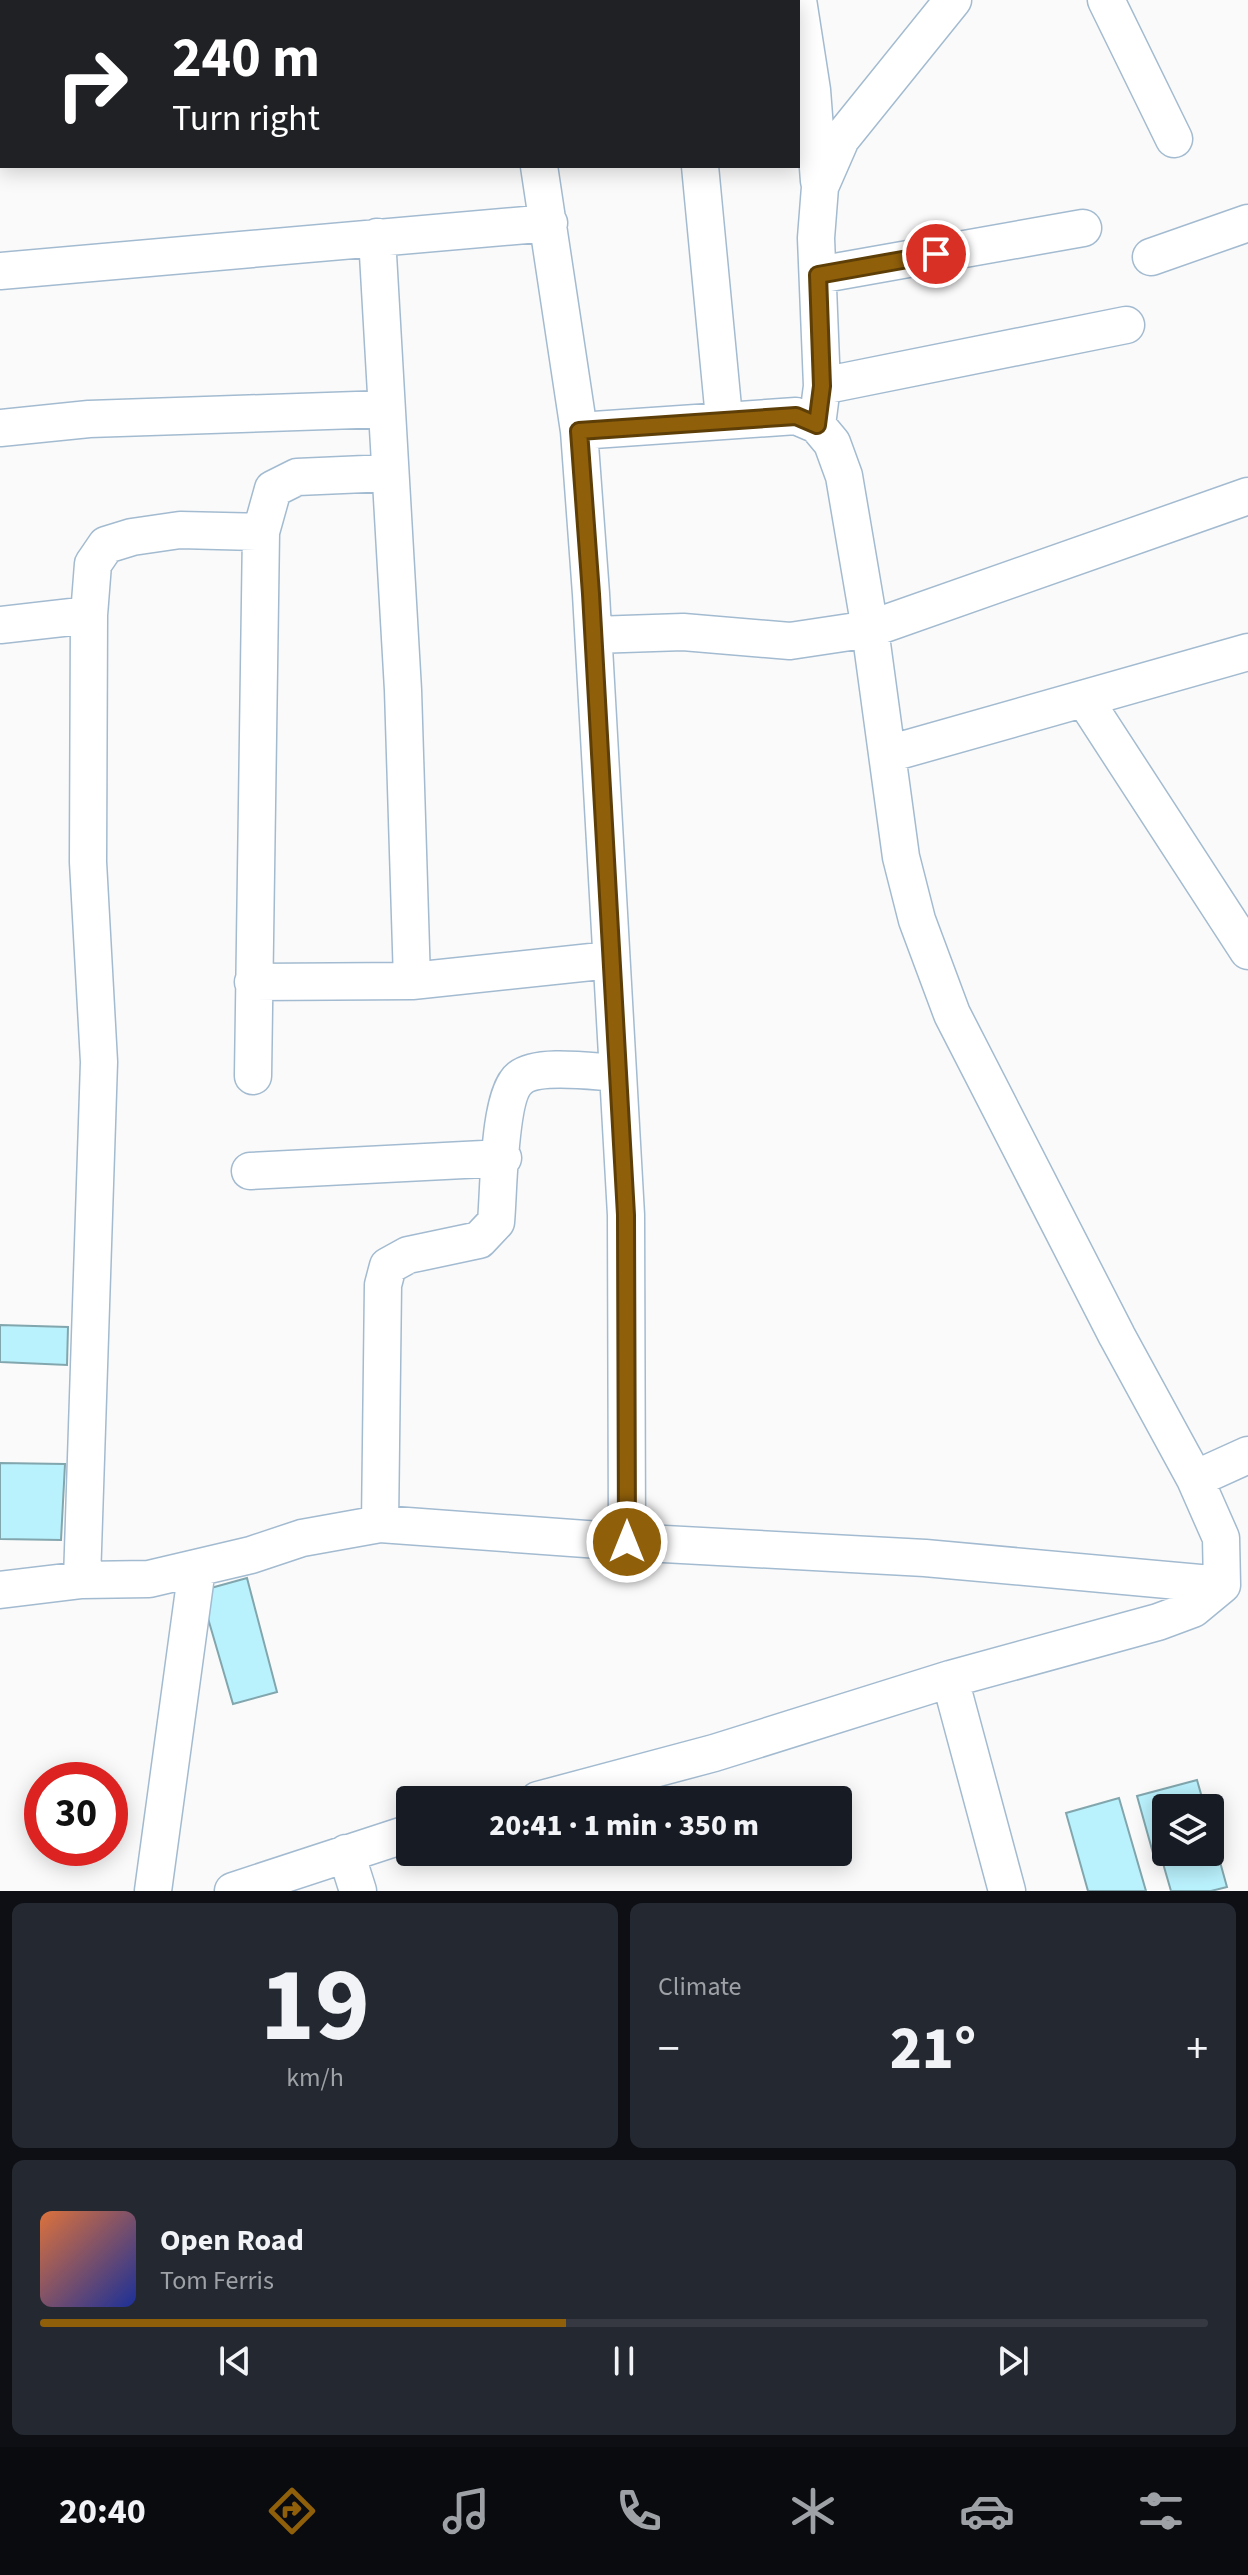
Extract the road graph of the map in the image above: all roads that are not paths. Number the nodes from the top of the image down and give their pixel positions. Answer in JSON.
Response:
{"nodes":[{"id":1,"x":953,"y":0,"type":"edge"},
{"id":2,"x":1106,"y":0,"type":"edge"},
{"id":3,"x":800,"y":26,"type":"edge"},
{"id":4,"x":805,"y":91,"type":"edge"},
{"id":5,"x":1174,"y":139,"type":"dead end"},
{"id":6,"x":539,"y":168,"type":"edge"},
{"id":7,"x":700,"y":168,"type":"edge"},
{"id":8,"x":820,"y":187,"type":"junction"},
{"id":9,"x":549,"y":223,"type":"junction"},
{"id":10,"x":1248,"y":223,"type":"edge"},
{"id":11,"x":1083,"y":228,"type":"dead end"},
{"id":12,"x":377,"y":237,"type":"junction"},
{"id":13,"x":1151,"y":257,"type":"dead end"},
{"id":14,"x":0,"y":271,"type":"edge"},
{"id":15,"x":818,"y":275,"type":"junction"},
{"id":16,"x":1126,"y":325,"type":"dead end"},
{"id":17,"x":822,"y":386,"type":"junction"},
{"id":18,"x":386,"y":409,"type":"junction"},
{"id":19,"x":724,"y":418,"type":"junction"},
{"id":20,"x":817,"y":425,"type":"junction"},
{"id":21,"x":0,"y":428,"type":"edge"},
{"id":22,"x":579,"y":431,"type":"junction"},
{"id":23,"x":388,"y":473,"type":"junction"},
{"id":24,"x":1248,"y":496,"type":"edge"},
{"id":25,"x":261,"y":532,"type":"junction"},
{"id":26,"x":89,"y":615,"type":"junction"},
{"id":27,"x":0,"y":625,"type":"edge"},
{"id":28,"x":870,"y":629,"type":"junction"},
{"id":29,"x":594,"y":635,"type":"junction"},
{"id":30,"x":1248,"y":652,"type":"edge"},
{"id":31,"x":1085,"y":700,"type":"junction"},
{"id":32,"x":888,"y":754,"type":"junction"},
{"id":33,"x":1248,"y":951,"type":"edge"},
{"id":34,"x":610,"y":960,"type":"junction"},
{"id":35,"x":412,"y":981,"type":"junction"},
{"id":36,"x":253,"y":982,"type":"junction"},
{"id":37,"x":618,"y":1073,"type":"junction"},
{"id":38,"x":253,"y":1076,"type":"dead end"},
{"id":39,"x":503,"y":1158,"type":"junction"},
{"id":40,"x":250,"y":1171,"type":"dead end"},
{"id":41,"x":1248,"y":1455,"type":"edge"},
{"id":42,"x":1195,"y":1479,"type":"junction"},
{"id":43,"x":380,"y":1524,"type":"junction"},
{"id":44,"x":627,"y":1542,"type":"junction"},
{"id":45,"x":197,"y":1568,"type":"junction"},
{"id":46,"x":82,"y":1580,"type":"junction"},
{"id":47,"x":1222,"y":1585,"type":"junction"},
{"id":48,"x":0,"y":1590,"type":"edge"},
{"id":49,"x":950,"y":1679,"type":"junction"},
{"id":50,"x":590,"y":1786,"type":"edge"},
{"id":51,"x":396,"y":1837,"type":"edge"},
{"id":52,"x":346,"y":1853,"type":"junction"},
{"id":53,"x":153,"y":1891,"type":"edge"},
{"id":54,"x":233,"y":1891,"type":"edge"},
{"id":55,"x":358,"y":1891,"type":"edge"},
{"id":56,"x":1007,"y":1891,"type":"edge"}],
"edges":[{"from":1,"to":8,"type":"street"},
{"from":2,"to":5,"type":"street"},
{"from":3,"to":4,"type":"street"},
{"from":4,"to":8,"type":"street"},
{"from":6,"to":9,"type":"street"},
{"from":7,"to":19,"type":"street"},
{"from":8,"to":15,"type":"street"},
{"from":9,"to":12,"type":"street"},
{"from":9,"to":22,"type":"street"},
{"from":10,"to":13,"type":"street"},
{"from":11,"to":15,"type":"street"},
{"from":12,"to":14,"type":"street"},
{"from":12,"to":18,"type":"street"},
{"from":15,"to":17,"type":"street"},
{"from":16,"to":17,"type":"street"},
{"from":17,"to":20,"type":"street"},
{"from":18,"to":21,"type":"street"},
{"from":18,"to":23,"type":"street"},
{"from":19,"to":20,"type":"street"},
{"from":19,"to":22,"type":"street"},
{"from":20,"to":28,"type":"street"},
{"from":22,"to":29,"type":"street"},
{"from":23,"to":25,"type":"street"},
{"from":23,"to":35,"type":"street"},
{"from":24,"to":28,"type":"street"},
{"from":25,"to":26,"type":"street"},
{"from":25,"to":36,"type":"street"},
{"from":26,"to":27,"type":"street"},
{"from":26,"to":46,"type":"street"},
{"from":28,"to":29,"type":"street"},
{"from":28,"to":32,"type":"street"},
{"from":29,"to":34,"type":"street"},
{"from":30,"to":31,"type":"street"},
{"from":31,"to":32,"type":"street"},
{"from":31,"to":33,"type":"street"},
{"from":32,"to":42,"type":"street"},
{"from":34,"to":35,"type":"street"},
{"from":34,"to":37,"type":"street"},
{"from":35,"to":36,"type":"street"},
{"from":36,"to":38,"type":"street"},
{"from":37,"to":39,"type":"street"},
{"from":37,"to":44,"type":"street"},
{"from":39,"to":40,"type":"street"},
{"from":39,"to":43,"type":"street"},
{"from":41,"to":42,"type":"street"},
{"from":42,"to":47,"type":"street"},
{"from":43,"to":44,"type":"street"},
{"from":43,"to":45,"type":"street"},
{"from":44,"to":47,"type":"street"},
{"from":45,"to":46,"type":"street"},
{"from":45,"to":53,"type":"street"},
{"from":46,"to":48,"type":"street"},
{"from":47,"to":49,"type":"street"},
{"from":49,"to":50,"type":"street"},
{"from":49,"to":56,"type":"street"},
{"from":51,"to":52,"type":"street"},
{"from":52,"to":54,"type":"street"},
{"from":52,"to":55,"type":"street"}]}
